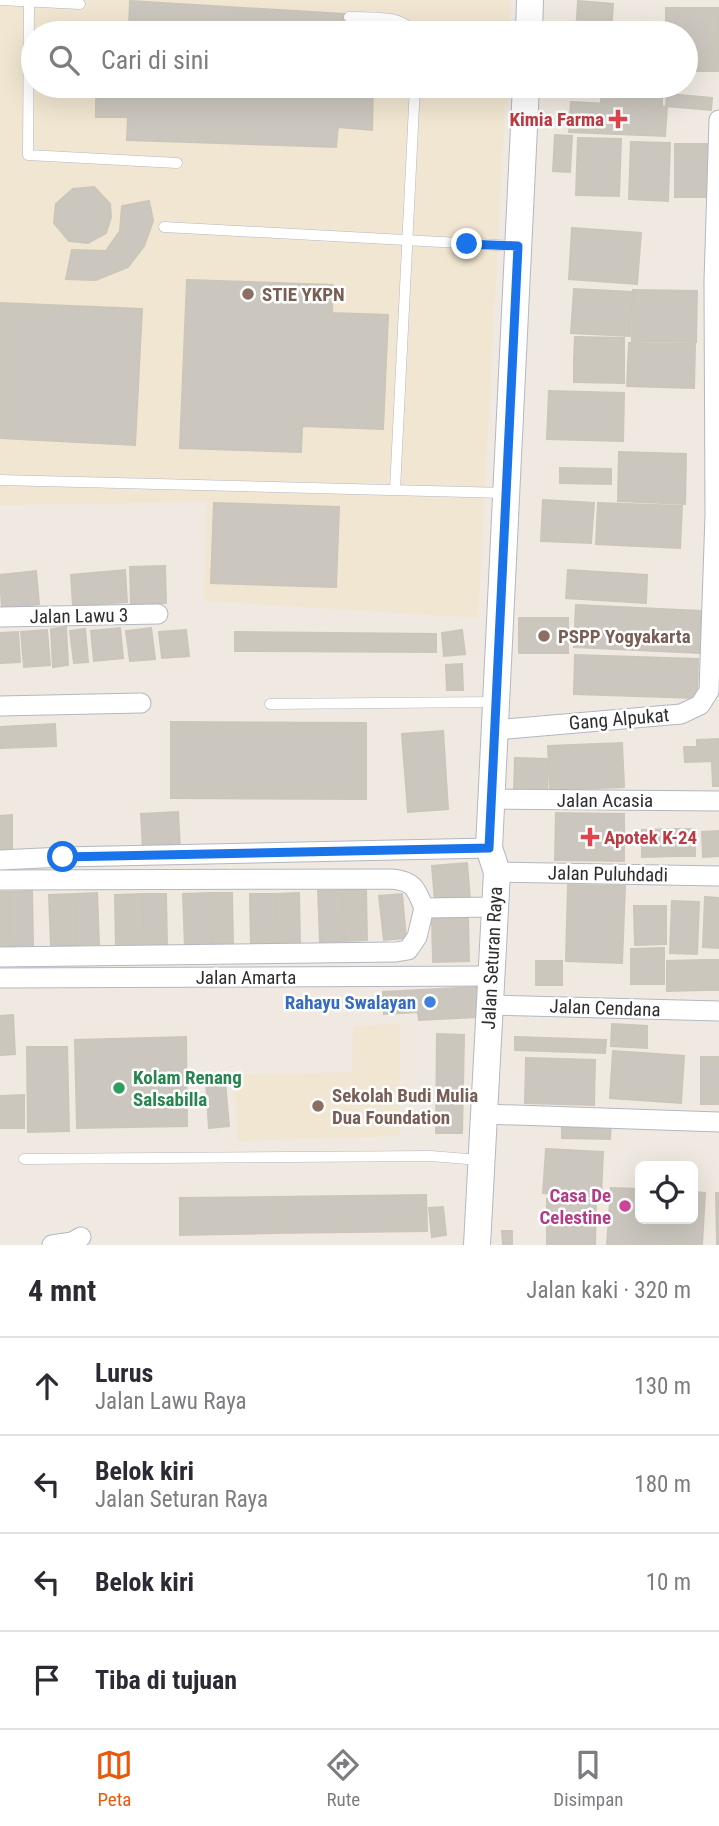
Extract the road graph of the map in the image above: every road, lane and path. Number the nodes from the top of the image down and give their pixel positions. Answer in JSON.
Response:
{"nodes":[{"id":1,"x":0,"y":0,"type":"edge"},
{"id":2,"x":530,"y":0,"type":"edge"},
{"id":3,"x":29,"y":1,"type":"edge"},
{"id":4,"x":80,"y":4,"type":"dead end"},
{"id":5,"x":349,"y":17,"type":"dead end"},
{"id":6,"x":29,"y":21,"type":"edge"},
{"id":7,"x":400,"y":21,"type":"edge"},
{"id":8,"x":529,"y":21,"type":"edge"},
{"id":9,"x":28,"y":98,"type":"edge"},
{"id":10,"x":414,"y":98,"type":"edge"},
{"id":11,"x":525,"y":98,"type":"edge"},
{"id":12,"x":719,"y":120,"type":"edge"},
{"id":13,"x":177,"y":163,"type":"dead end"},
{"id":14,"x":164,"y":227,"type":"dead end"},
{"id":15,"x":407,"y":240,"type":"junction"},
{"id":16,"x":518,"y":246,"type":"junction"},
{"id":17,"x":716,"y":281,"type":"edge"},
{"id":18,"x":0,"y":480,"type":"edge"},
{"id":19,"x":395,"y":490,"type":"junction"},
{"id":20,"x":506,"y":493,"type":"junction"},
{"id":21,"x":717,"y":514,"type":"edge"},
{"id":22,"x":158,"y":614,"type":"dead end"},
{"id":23,"x":0,"y":617,"type":"edge"},
{"id":24,"x":496,"y":702,"type":"junction"},
{"id":25,"x":141,"y":703,"type":"dead end"},
{"id":26,"x":270,"y":704,"type":"dead end"},
{"id":27,"x":0,"y":706,"type":"edge"},
{"id":28,"x":495,"y":730,"type":"junction"},
{"id":29,"x":491,"y":799,"type":"junction"},
{"id":30,"x":719,"y":800,"type":"edge"},
{"id":31,"x":0,"y":860,"type":"edge"},
{"id":32,"x":493,"y":860,"type":"junction"},
{"id":33,"x":719,"y":876,"type":"edge"},
{"id":34,"x":0,"y":880,"type":"edge"},
{"id":35,"x":495,"y":907,"type":"junction"},
{"id":36,"x":424,"y":908,"type":"junction"},
{"id":37,"x":0,"y":957,"type":"edge"},
{"id":38,"x":491,"y":976,"type":"junction"},
{"id":39,"x":0,"y":978,"type":"edge"},
{"id":40,"x":490,"y":1004,"type":"junction"},
{"id":41,"x":719,"y":1011,"type":"edge"},
{"id":42,"x":484,"y":1114,"type":"junction"},
{"id":43,"x":719,"y":1122,"type":"edge"},
{"id":44,"x":24,"y":1159,"type":"dead end"},
{"id":45,"x":481,"y":1161,"type":"junction"},
{"id":46,"x":81,"y":1237,"type":"dead end"},
{"id":47,"x":52,"y":1245,"type":"edge"},
{"id":48,"x":477,"y":1245,"type":"edge"}],
"edges":[{"from":1,"to":3,"type":"lane"},
{"from":2,"to":8,"type":"main road"},
{"from":3,"to":4,"type":"lane"},
{"from":3,"to":6,"type":"lane"},
{"from":5,"to":7,"type":"lane"},
{"from":9,"to":13,"type":"lane"},
{"from":10,"to":15,"type":"lane"},
{"from":11,"to":16,"type":"main road","name":"Jalan Seturan Raya"},
{"from":12,"to":17,"type":"street","name":"Gang Alpukat"},
{"from":14,"to":15,"type":"lane"},
{"from":15,"to":16,"type":"lane"},
{"from":15,"to":19,"type":"lane"},
{"from":16,"to":20,"type":"main road","name":"Jalan Seturan Raya"},
{"from":17,"to":21,"type":"street","name":"Gang Alpukat"},
{"from":18,"to":19,"type":"lane"},
{"from":19,"to":20,"type":"lane"},
{"from":20,"to":24,"type":"main road","name":"Jalan Seturan Raya"},
{"from":21,"to":28,"type":"street","name":"Gang Alpukat"},
{"from":22,"to":23,"type":"street","name":"Jalan Lawu 3"},
{"from":24,"to":26,"type":"lane"},
{"from":24,"to":28,"type":"main road","name":"Jalan Seturan Raya"},
{"from":25,"to":27,"type":"street"},
{"from":28,"to":29,"type":"main road","name":"Jalan Seturan Raya"},
{"from":29,"to":30,"type":"street","name":"Jalan Acasia"},
{"from":29,"to":32,"type":"main road","name":"Jalan Seturan Raya"},
{"from":31,"to":32,"type":"street","name":"Jalan Puluhdadi"},
{"from":32,"to":33,"type":"street","name":"Jalan Puluhdadi"},
{"from":32,"to":35,"type":"main road","name":"Jalan Seturan Raya"},
{"from":34,"to":36,"type":"street"},
{"from":35,"to":36,"type":"street"},
{"from":35,"to":38,"type":"main road","name":"Jalan Seturan Raya"},
{"from":36,"to":37,"type":"street"},
{"from":38,"to":39,"type":"street","name":"Jalan Amarta"},
{"from":38,"to":40,"type":"main road","name":"Jalan Seturan Raya"},
{"from":40,"to":41,"type":"street","name":"Jalan Cendana"},
{"from":40,"to":42,"type":"main road","name":"Jalan Seturan Raya"},
{"from":42,"to":43,"type":"street"},
{"from":42,"to":45,"type":"main road","name":"Jalan Seturan Raya"},
{"from":44,"to":45,"type":"lane"},
{"from":45,"to":48,"type":"main road","name":"Jalan Seturan Raya"},
{"from":46,"to":47,"type":"street"}]}
